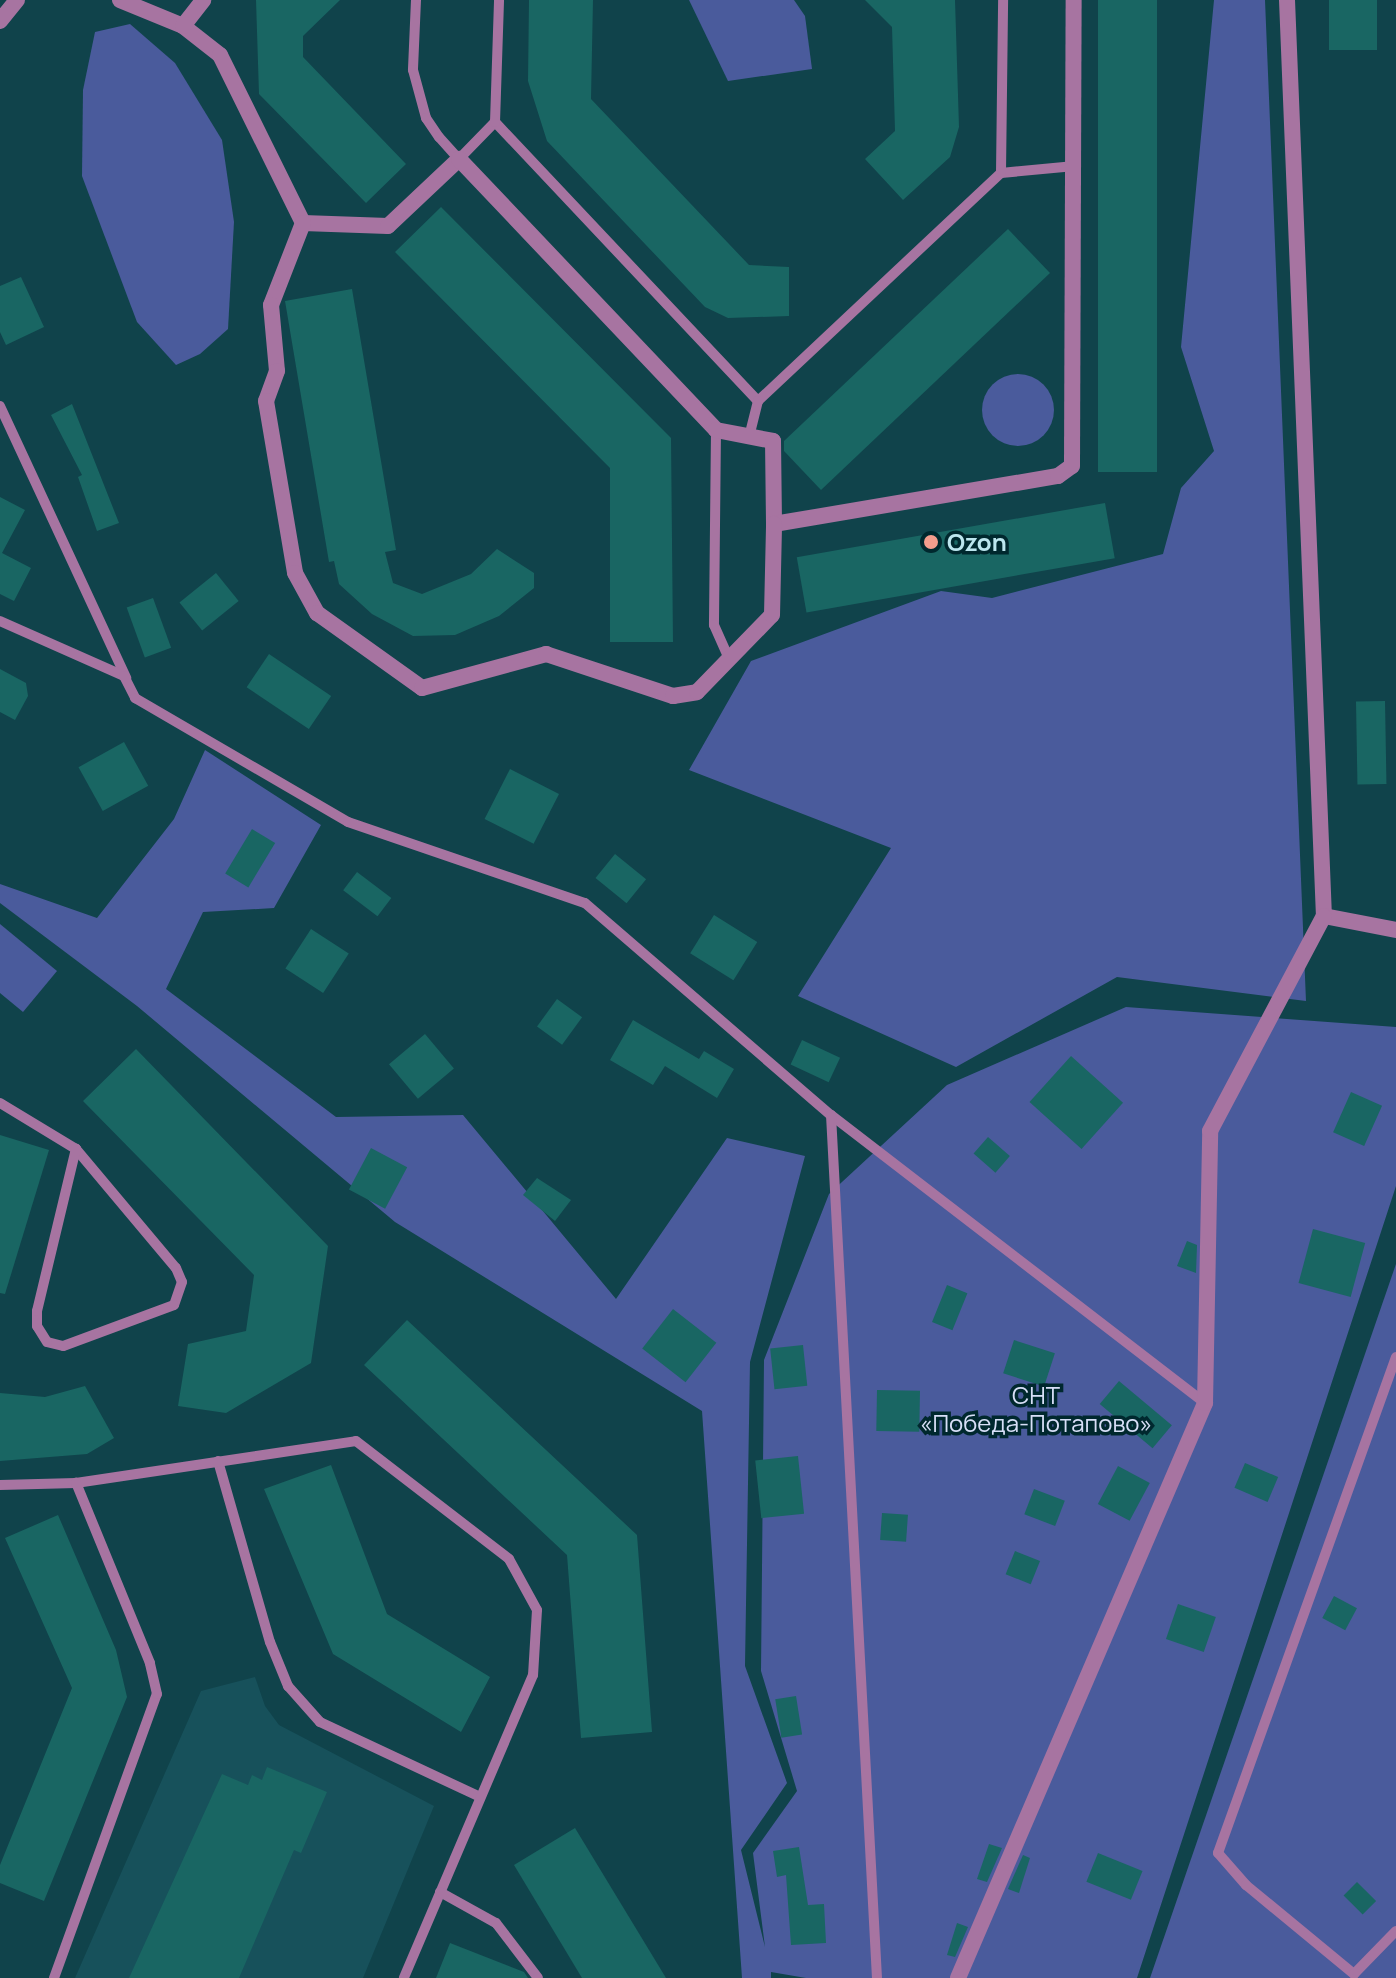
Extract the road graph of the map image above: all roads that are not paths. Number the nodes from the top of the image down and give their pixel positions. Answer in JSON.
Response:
{"nodes":[{"id":1,"x":17,"y":0,"type":"edge"},
{"id":2,"x":120,"y":0,"type":"edge"},
{"id":3,"x":203,"y":0,"type":"edge"},
{"id":4,"x":416,"y":0,"type":"edge"},
{"id":5,"x":499,"y":0,"type":"edge"},
{"id":6,"x":1003,"y":0,"type":"edge"},
{"id":7,"x":1074,"y":0,"type":"edge"},
{"id":8,"x":1287,"y":0,"type":"edge"},
{"id":9,"x":0,"y":21,"type":"edge"},
{"id":10,"x":183,"y":26,"type":"junction"},
{"id":11,"x":495,"y":122,"type":"junction"},
{"id":12,"x":459,"y":159,"type":"junction"},
{"id":13,"x":1075,"y":166,"type":"junction"},
{"id":14,"x":1001,"y":173,"type":"junction"},
{"id":15,"x":303,"y":223,"type":"junction"},
{"id":16,"x":758,"y":401,"type":"junction"},
{"id":17,"x":0,"y":406,"type":"edge"},
{"id":18,"x":716,"y":430,"type":"junction"},
{"id":19,"x":749,"y":437,"type":"junction"},
{"id":20,"x":774,"y":524,"type":"junction"},
{"id":21,"x":0,"y":621,"type":"edge"},
{"id":22,"x":730,"y":661,"type":"junction"},
{"id":23,"x":135,"y":698,"type":"junction"},
{"id":24,"x":1324,"y":916,"type":"junction"},
{"id":25,"x":1396,"y":930,"type":"edge"},
{"id":26,"x":0,"y":1103,"type":"edge"},
{"id":27,"x":831,"y":1115,"type":"junction"},
{"id":28,"x":76,"y":1149,"type":"junction"},
{"id":29,"x":1396,"y":1357,"type":"edge"},
{"id":30,"x":1205,"y":1403,"type":"junction"},
{"id":31,"x":218,"y":1461,"type":"junction"},
{"id":32,"x":76,"y":1483,"type":"junction"},
{"id":33,"x":0,"y":1485,"type":"edge"},
{"id":34,"x":480,"y":1797,"type":"junction"},
{"id":35,"x":440,"y":1892,"type":"junction"},
{"id":36,"x":1396,"y":1931,"type":"edge"},
{"id":37,"x":54,"y":1978,"type":"edge"},
{"id":38,"x":404,"y":1978,"type":"edge"},
{"id":39,"x":538,"y":1978,"type":"edge"},
{"id":40,"x":877,"y":1978,"type":"edge"},
{"id":41,"x":958,"y":1978,"type":"edge"}],
"edges":[{"from":1,"to":9,"type":"street"},
{"from":2,"to":10,"type":"street"},
{"from":3,"to":10,"type":"street"},
{"from":4,"to":12,"type":"lane"},
{"from":5,"to":11,"type":"lane"},
{"from":6,"to":14,"type":"lane"},
{"from":7,"to":13,"type":"street"},
{"from":8,"to":24,"type":"street"},
{"from":10,"to":15,"type":"street"},
{"from":11,"to":12,"type":"lane"},
{"from":11,"to":16,"type":"lane"},
{"from":12,"to":15,"type":"street"},
{"from":12,"to":18,"type":"street"},
{"from":13,"to":14,"type":"lane"},
{"from":13,"to":20,"type":"street"},
{"from":14,"to":16,"type":"lane"},
{"from":15,"to":22,"type":"street"},
{"from":16,"to":19,"type":"lane"},
{"from":17,"to":23,"type":"lane"},
{"from":18,"to":19,"type":"street"},
{"from":18,"to":22,"type":"lane"},
{"from":19,"to":20,"type":"street"},
{"from":20,"to":22,"type":"street"},
{"from":21,"to":23,"type":"lane"},
{"from":23,"to":27,"type":"lane"},
{"from":24,"to":25,"type":"street"},
{"from":24,"to":30,"type":"street"},
{"from":26,"to":28,"type":"lane"},
{"from":27,"to":30,"type":"lane"},
{"from":27,"to":40,"type":"lane"},
{"from":28,"to":28,"type":"lane"},
{"from":29,"to":36,"type":"lane"},
{"from":30,"to":41,"type":"street"},
{"from":31,"to":32,"type":"lane"},
{"from":31,"to":34,"type":"lane"},
{"from":31,"to":34,"type":"lane"},
{"from":32,"to":33,"type":"lane"},
{"from":32,"to":37,"type":"lane"},
{"from":34,"to":35,"type":"lane"},
{"from":35,"to":38,"type":"lane"},
{"from":35,"to":39,"type":"lane"}]}
